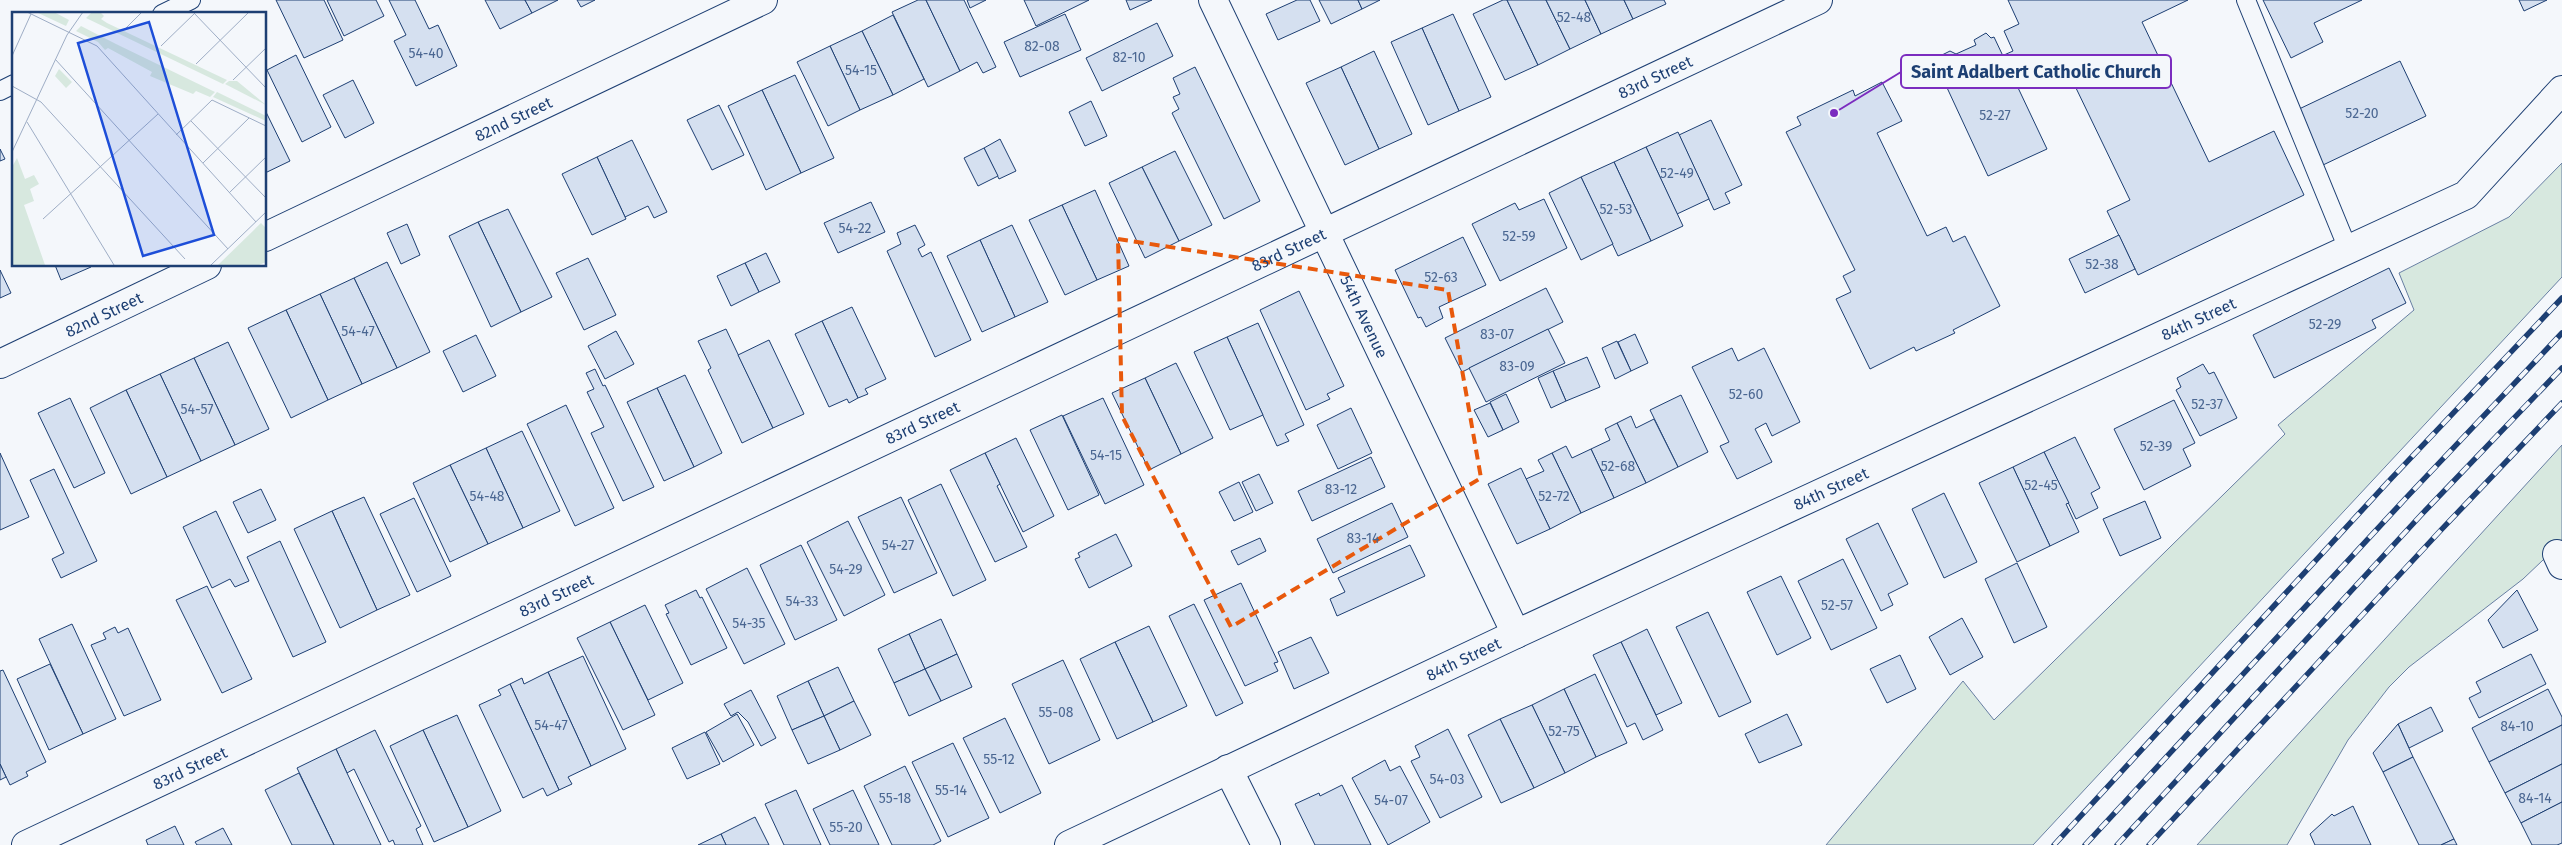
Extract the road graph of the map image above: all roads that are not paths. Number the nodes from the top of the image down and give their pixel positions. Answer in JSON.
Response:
{"nodes":[{"id":1,"x":191,"y":0,"type":"edge"},
{"id":2,"x":763,"y":0,"type":"edge"},
{"id":3,"x":1213,"y":0,"type":"edge"},
{"id":4,"x":1818,"y":0,"type":"edge"},
{"id":5,"x":2246,"y":0,"type":"edge"},
{"id":6,"x":166,"y":12,"type":"edge"},
{"id":7,"x":12,"y":85,"type":"edge"},
{"id":8,"x":2562,"y":90,"type":"edge"},
{"id":9,"x":0,"y":91,"type":"edge"},
{"id":10,"x":1322,"y":232,"type":"junction"},
{"id":11,"x":266,"y":237,"type":"edge"},
{"id":12,"x":2348,"y":249,"type":"junction"},
{"id":13,"x":205,"y":266,"type":"edge"},
{"id":14,"x":0,"y":364,"type":"edge"},
{"id":15,"x":1516,"y":634,"type":"junction"},
{"id":16,"x":1228,"y":769,"type":"junction"},
{"id":17,"x":26,"y":845,"type":"edge"},
{"id":18,"x":1069,"y":845,"type":"edge"},
{"id":19,"x":1266,"y":845,"type":"edge"}],
"edges":[{"from":1,"to":6,"type":"lane"},
{"from":2,"to":11,"type":"street","name":"82nd Street"},
{"from":3,"to":10,"type":"street","name":"54th Avenue"},
{"from":4,"to":10,"type":"street","name":"83rd Street"},
{"from":5,"to":12,"type":"lane"},
{"from":7,"to":9,"type":"lane"},
{"from":8,"to":12,"type":"street","name":"84th Street"},
{"from":10,"to":15,"type":"street","name":"54th Avenue"},
{"from":10,"to":17,"type":"street","name":"83rd Street"},
{"from":12,"to":15,"type":"street","name":"84th Street"},
{"from":13,"to":14,"type":"street","name":"82nd Street"},
{"from":15,"to":16,"type":"street","name":"84th Street"},
{"from":16,"to":18,"type":"street","name":"84th Street"},
{"from":16,"to":19,"type":"street"}]}
